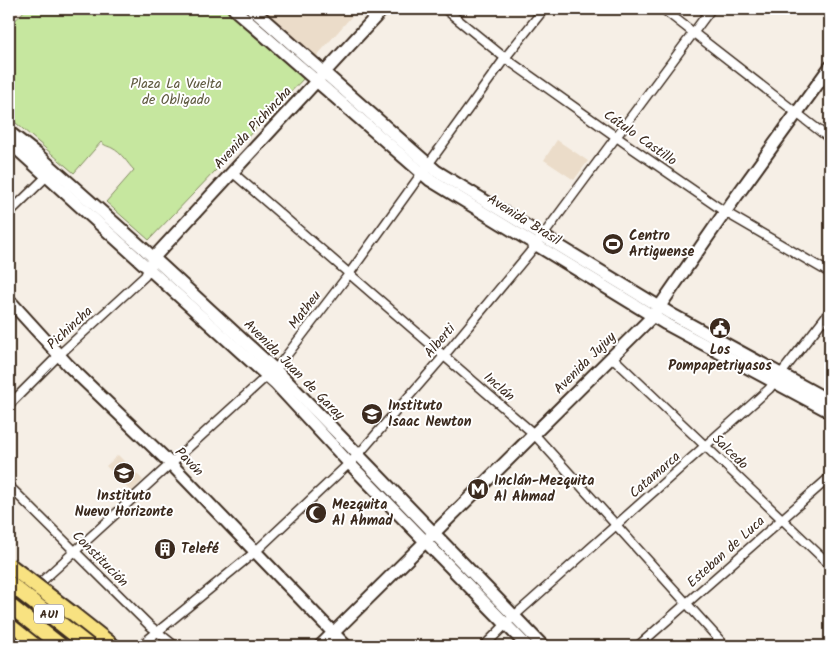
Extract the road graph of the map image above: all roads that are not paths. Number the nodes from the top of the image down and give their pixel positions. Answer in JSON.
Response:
{"nodes":[{"id":1,"x":234,"y":9,"type":"edge"},
{"id":2,"x":252,"y":9,"type":"edge"},
{"id":3,"x":384,"y":9,"type":"edge"},
{"id":4,"x":445,"y":9,"type":"edge"},
{"id":5,"x":544,"y":9,"type":"edge"},
{"id":6,"x":663,"y":9,"type":"edge"},
{"id":7,"x":711,"y":9,"type":"edge"},
{"id":8,"x":694,"y":33,"type":"junction"},
{"id":9,"x":505,"y":58,"type":"junction"},
{"id":10,"x":830,"y":67,"type":"edge"},
{"id":11,"x":321,"y":77,"type":"junction"},
{"id":12,"x":796,"y":113,"type":"junction"},
{"id":13,"x":9,"y":132,"type":"edge"},
{"id":14,"x":616,"y":137,"type":"junction"},
{"id":15,"x":830,"y":139,"type":"edge"},
{"id":16,"x":9,"y":142,"type":"edge"},
{"id":17,"x":424,"y":169,"type":"junction"},
{"id":18,"x":232,"y":172,"type":"junction"},
{"id":19,"x":46,"y":177,"type":"junction"},
{"id":20,"x":9,"y":212,"type":"edge"},
{"id":21,"x":725,"y":212,"type":"junction"},
{"id":22,"x":540,"y":241,"type":"junction"},
{"id":23,"x":154,"y":258,"type":"junction"},
{"id":24,"x":148,"y":269,"type":"junction"},
{"id":25,"x":830,"y":273,"type":"edge"},
{"id":26,"x":348,"y":274,"type":"junction"},
{"id":27,"x":9,"y":300,"type":"edge"},
{"id":28,"x":656,"y":311,"type":"junction"},
{"id":29,"x":830,"y":311,"type":"edge"},
{"id":30,"x":59,"y":355,"type":"junction"},
{"id":31,"x":443,"y":357,"type":"junction"},
{"id":32,"x":612,"y":357,"type":"junction"},
{"id":33,"x":271,"y":373,"type":"junction"},
{"id":34,"x":778,"y":378,"type":"junction"},
{"id":35,"x":830,"y":401,"type":"edge"},
{"id":36,"x":9,"y":405,"type":"edge"},
{"id":37,"x":830,"y":412,"type":"edge"},
{"id":38,"x":534,"y":434,"type":"junction"},
{"id":39,"x":706,"y":446,"type":"junction"},
{"id":40,"x":358,"y":455,"type":"junction"},
{"id":41,"x":349,"y":463,"type":"junction"},
{"id":42,"x":171,"y":464,"type":"junction"},
{"id":43,"x":830,"y":477,"type":"edge"},
{"id":44,"x":9,"y":486,"type":"edge"},
{"id":45,"x":782,"y":519,"type":"junction"},
{"id":46,"x":616,"y":526,"type":"junction"},
{"id":47,"x":429,"y":537,"type":"junction"},
{"id":48,"x":75,"y":552,"type":"junction"},
{"id":49,"x":255,"y":552,"type":"junction"},
{"id":50,"x":9,"y":565,"type":"edge"},
{"id":51,"x":830,"y":565,"type":"edge"},
{"id":52,"x":9,"y":582,"type":"edge"},
{"id":53,"x":40,"y":583,"type":"dead end"},
{"id":54,"x":687,"y":604,"type":"junction"},
{"id":55,"x":9,"y":605,"type":"edge"},
{"id":56,"x":9,"y":620,"type":"edge"},
{"id":57,"x":510,"y":620,"type":"junction"},
{"id":58,"x":158,"y":632,"type":"junction"},
{"id":59,"x":333,"y":633,"type":"junction"},
{"id":60,"x":41,"y":646,"type":"edge"},
{"id":61,"x":61,"y":646,"type":"edge"},
{"id":62,"x":89,"y":646,"type":"edge"},
{"id":63,"x":113,"y":646,"type":"edge"},
{"id":64,"x":140,"y":646,"type":"edge"},
{"id":65,"x":175,"y":646,"type":"edge"},
{"id":66,"x":320,"y":646,"type":"edge"},
{"id":67,"x":346,"y":646,"type":"edge"},
{"id":68,"x":484,"y":646,"type":"edge"},
{"id":69,"x":527,"y":646,"type":"edge"},
{"id":70,"x":543,"y":646,"type":"edge"},
{"id":71,"x":638,"y":646,"type":"edge"},
{"id":72,"x":725,"y":646,"type":"edge"}],
"edges":[{"from":1,"to":11,"type":"main road","name":"Avenida Brasil"},
{"from":2,"to":11,"type":"main road","name":"Avenida Brasil"},
{"from":3,"to":11,"type":"main road","name":"Avenida Pichincha"},
{"from":4,"to":9,"type":"street","name":"Cátulo Castillo"},
{"from":5,"to":9,"type":"street","name":"Matheu"},
{"from":6,"to":8,"type":"street"},
{"from":7,"to":8,"type":"street","name":"Alberti"},
{"from":8,"to":12,"type":"street"},
{"from":8,"to":14,"type":"street","name":"Alberti"},
{"from":9,"to":14,"type":"street","name":"Cátulo Castillo"},
{"from":9,"to":17,"type":"street","name":"Matheu"},
{"from":10,"to":12,"type":"main road","name":"Avenida Jujuy"},
{"from":11,"to":17,"type":"main road","name":"Avenida Brasil"},
{"from":11,"to":18,"type":"main road","name":"Avenida Pichincha"},
{"from":12,"to":15,"type":"street"},
{"from":12,"to":21,"type":"main road","name":"Avenida Jujuy"},
{"from":13,"to":23,"type":"main road","name":"Avenida Juan de Garay"},
{"from":14,"to":21,"type":"street","name":"Cátulo Castillo"},
{"from":14,"to":22,"type":"street","name":"Alberti"},
{"from":16,"to":19,"type":"main road","name":"Avenida Juan de Garay"},
{"from":17,"to":22,"type":"main road","name":"Avenida Brasil"},
{"from":17,"to":26,"type":"street","name":"Matheu"},
{"from":18,"to":23,"type":"main road","name":"Avenida Pichincha"},
{"from":18,"to":26,"type":"street","name":"Inclán"},
{"from":19,"to":20,"type":"street"},
{"from":19,"to":24,"type":"main road","name":"Avenida Juan de Garay"},
{"from":21,"to":25,"type":"street","name":"Cátulo Castillo"},
{"from":21,"to":28,"type":"main road","name":"Avenida Jujuy"},
{"from":22,"to":28,"type":"main road","name":"Avenida Brasil"},
{"from":22,"to":31,"type":"street","name":"Alberti"},
{"from":23,"to":24,"type":"main road","name":"Avenida Pichincha"},
{"from":23,"to":33,"type":"main road","name":"Avenida Juan de Garay"},
{"from":24,"to":30,"type":"street","name":"Pichincha"},
{"from":24,"to":33,"type":"main road","name":"Avenida Juan de Garay"},
{"from":26,"to":31,"type":"street","name":"Inclán"},
{"from":26,"to":33,"type":"street","name":"Matheu"},
{"from":27,"to":30,"type":"main road","name":"Pavón"},
{"from":28,"to":32,"type":"main road","name":"Avenida Jujuy"},
{"from":28,"to":34,"type":"main road","name":"Avenida Brasil"},
{"from":29,"to":34,"type":"street","name":"Catamarca"},
{"from":30,"to":36,"type":"street","name":"Pichincha"},
{"from":30,"to":42,"type":"main road","name":"Pavón"},
{"from":31,"to":38,"type":"street","name":"Inclán"},
{"from":31,"to":40,"type":"street","name":"Alberti"},
{"from":32,"to":38,"type":"main road","name":"Avenida Jujuy"},
{"from":32,"to":39,"type":"street","name":"Salcedo"},
{"from":33,"to":40,"type":"main road","name":"Avenida Juan de Garay"},
{"from":33,"to":41,"type":"main road","name":"Avenida Juan de Garay"},
{"from":33,"to":42,"type":"street","name":"Matheu"},
{"from":34,"to":35,"type":"main road","name":"Avenida Brasil"},
{"from":34,"to":37,"type":"main road","name":"Avenida Brasil"},
{"from":34,"to":39,"type":"street","name":"Catamarca"},
{"from":38,"to":46,"type":"street","name":"Inclán"},
{"from":38,"to":47,"type":"main road","name":"Avenida Jujuy"},
{"from":39,"to":45,"type":"street","name":"Salcedo"},
{"from":39,"to":46,"type":"street","name":"Catamarca"},
{"from":40,"to":41,"type":"street","name":"Alberti"},
{"from":40,"to":47,"type":"main road","name":"Avenida Juan de Garay"},
{"from":41,"to":47,"type":"main road","name":"Avenida Juan de Garay"},
{"from":41,"to":49,"type":"street","name":"Alberti"},
{"from":42,"to":48,"type":"street","name":"Matheu"},
{"from":42,"to":49,"type":"main road","name":"Pavón"},
{"from":43,"to":45,"type":"street","name":"Esteban de Luca"},
{"from":44,"to":48,"type":"street","name":"Constitución"},
{"from":45,"to":51,"type":"street","name":"Salcedo"},
{"from":45,"to":54,"type":"street","name":"Esteban de Luca"},
{"from":46,"to":54,"type":"street","name":"Inclán"},
{"from":46,"to":57,"type":"street","name":"Catamarca"},
{"from":47,"to":57,"type":"main road","name":"Avenida Juan de Garay"},
{"from":47,"to":59,"type":"main road","name":"Avenida Jujuy"},
{"from":48,"to":53,"type":"street","name":"Matheu"},
{"from":48,"to":58,"type":"street","name":"Constitución"},
{"from":49,"to":58,"type":"street","name":"Alberti"},
{"from":49,"to":59,"type":"main road","name":"Pavón"},
{"from":50,"to":63,"type":"highway","bridge":true},
{"from":52,"to":62,"type":"highway","number":"AU1","bridge":true},
{"from":54,"to":71,"type":"street","name":"Esteban de Luca"},
{"from":54,"to":72,"type":"street","name":"Inclán"},
{"from":55,"to":61,"type":"highway","number":"AU1","bridge":true},
{"from":56,"to":60,"type":"highway"},
{"from":57,"to":68,"type":"street","name":"Catamarca"},
{"from":57,"to":69,"type":"main road","name":"Avenida Juan de Garay"},
{"from":57,"to":70,"type":"main road","name":"Avenida Juan de Garay"},
{"from":58,"to":64,"type":"street","name":"Alberti"},
{"from":58,"to":65,"type":"street","name":"Constitución"},
{"from":59,"to":66,"type":"main road","name":"Avenida Jujuy"},
{"from":59,"to":67,"type":"main road","name":"Pavón"}]}
